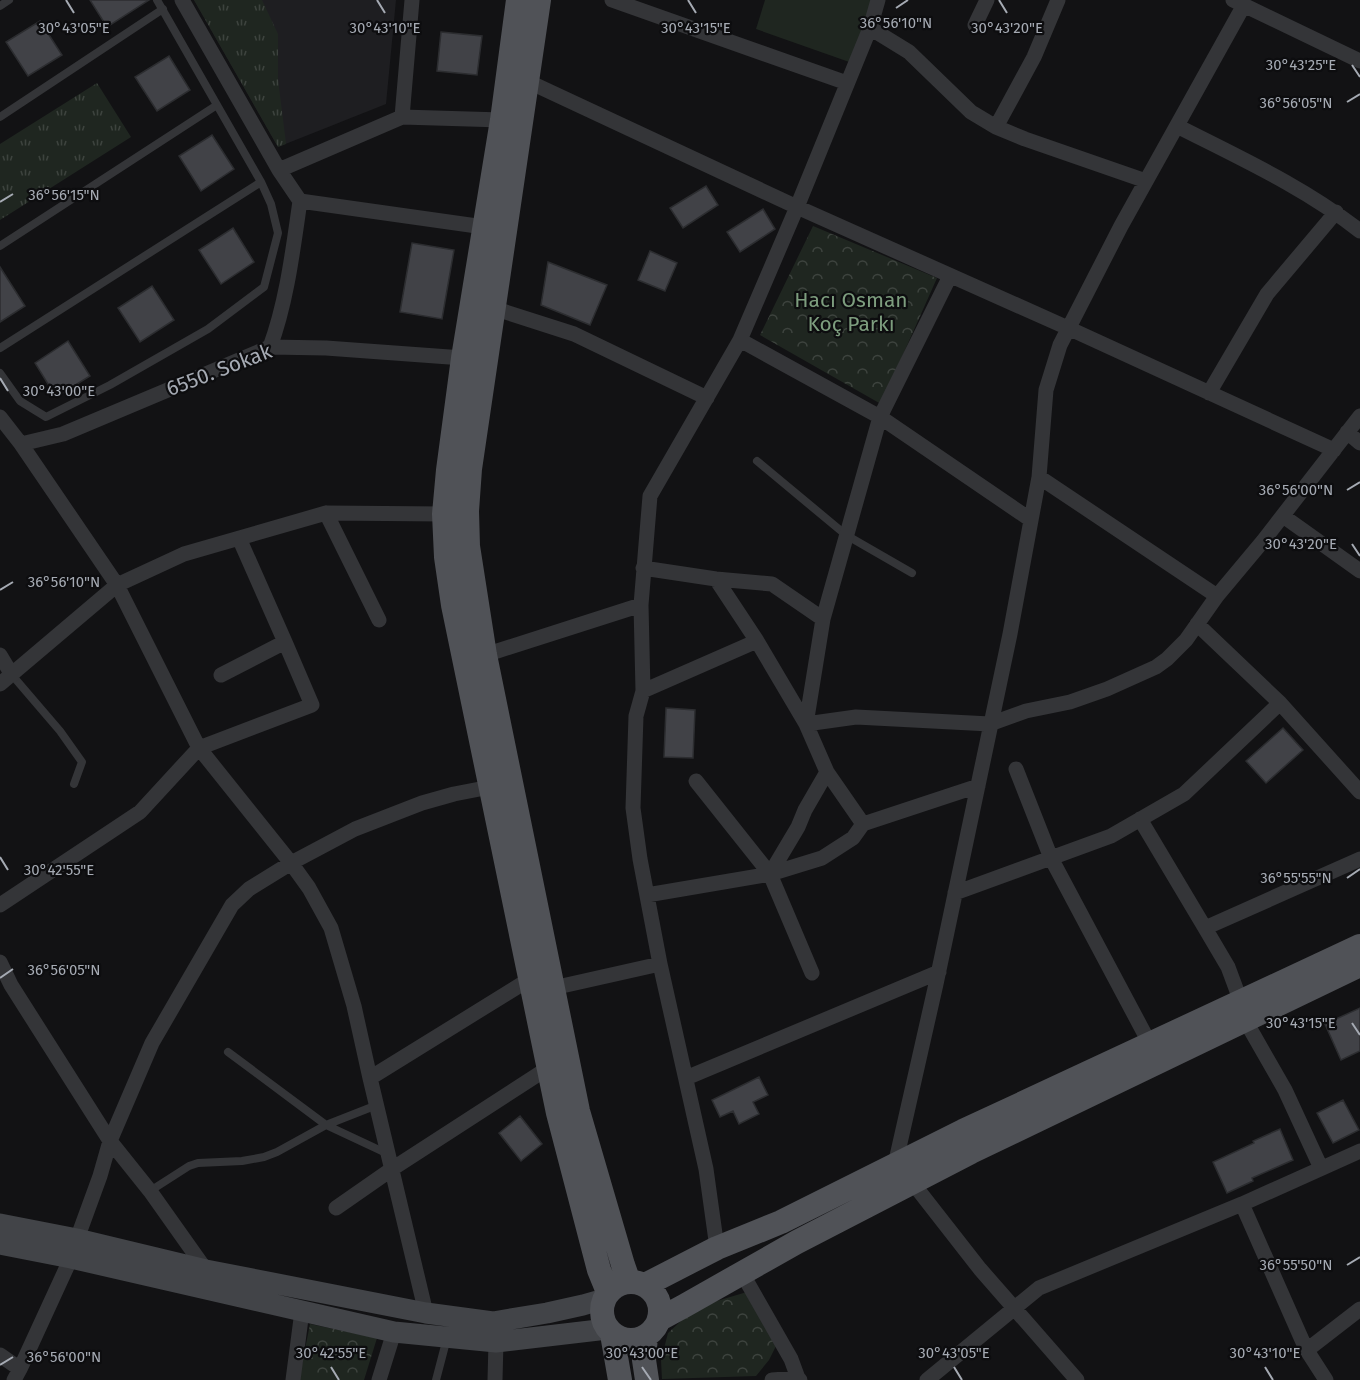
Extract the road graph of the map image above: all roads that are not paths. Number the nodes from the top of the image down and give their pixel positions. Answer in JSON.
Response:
{"nodes":[{"id":1,"x":9,"y":0,"type":"edge"},
{"id":2,"x":157,"y":0,"type":"edge"},
{"id":3,"x":182,"y":0,"type":"edge"},
{"id":4,"x":412,"y":0,"type":"edge"},
{"id":5,"x":518,"y":0,"type":"edge"},
{"id":6,"x":539,"y":0,"type":"edge"},
{"id":7,"x":612,"y":0,"type":"edge"},
{"id":8,"x":878,"y":0,"type":"edge"},
{"id":9,"x":987,"y":0,"type":"edge"},
{"id":10,"x":1058,"y":0,"type":"edge"},
{"id":11,"x":1239,"y":3,"type":"edge"},
{"id":12,"x":0,"y":6,"type":"edge"},
{"id":13,"x":163,"y":9,"type":"junction"},
{"id":14,"x":975,"y":25,"type":"dead end"},
{"id":15,"x":870,"y":28,"type":"junction"},
{"id":16,"x":1360,"y":61,"type":"edge"},
{"id":17,"x":527,"y":81,"type":"junction"},
{"id":18,"x":848,"y":83,"type":"junction"},
{"id":19,"x":217,"y":105,"type":"junction"},
{"id":20,"x":0,"y":117,"type":"edge"},
{"id":21,"x":402,"y":117,"type":"junction"},
{"id":22,"x":502,"y":120,"type":"junction"},
{"id":23,"x":1177,"y":126,"type":"junction"},
{"id":24,"x":996,"y":127,"type":"junction"},
{"id":25,"x":279,"y":170,"type":"junction"},
{"id":26,"x":1146,"y":181,"type":"junction"},
{"id":27,"x":261,"y":182,"type":"junction"},
{"id":28,"x":300,"y":201,"type":"junction"},
{"id":29,"x":797,"y":207,"type":"junction"},
{"id":30,"x":1336,"y":212,"type":"junction"},
{"id":31,"x":484,"y":227,"type":"junction"},
{"id":32,"x":1360,"y":231,"type":"edge"},
{"id":33,"x":0,"y":246,"type":"edge"},
{"id":34,"x":950,"y":276,"type":"junction"},
{"id":35,"x":493,"y":308,"type":"junction"},
{"id":36,"x":1068,"y":328,"type":"junction"},
{"id":37,"x":740,"y":340,"type":"junction"},
{"id":38,"x":270,"y":346,"type":"junction"},
{"id":39,"x":0,"y":348,"type":"edge"},
{"id":40,"x":463,"y":358,"type":"junction"},
{"id":41,"x":0,"y":373,"type":"edge"},
{"id":42,"x":1209,"y":393,"type":"junction"},
{"id":43,"x":707,"y":398,"type":"junction"},
{"id":44,"x":1360,"y":416,"type":"edge"},
{"id":45,"x":0,"y":417,"type":"edge"},
{"id":46,"x":880,"y":417,"type":"junction"},
{"id":47,"x":1347,"y":432,"type":"junction"},
{"id":48,"x":1360,"y":443,"type":"edge"},
{"id":49,"x":21,"y":444,"type":"junction"},
{"id":50,"x":1334,"y":450,"type":"junction"},
{"id":51,"x":757,"y":461,"type":"dead end"},
{"id":52,"x":1039,"y":477,"type":"junction"},
{"id":53,"x":326,"y":513,"type":"junction"},
{"id":54,"x":444,"y":514,"type":"junction"},
{"id":55,"x":1283,"y":516,"type":"junction"},
{"id":56,"x":1031,"y":520,"type":"junction"},
{"id":57,"x":846,"y":535,"type":"junction"},
{"id":58,"x":239,"y":538,"type":"junction"},
{"id":59,"x":643,"y":568,"type":"junction"},
{"id":60,"x":1360,"y":571,"type":"edge"},
{"id":61,"x":912,"y":573,"type":"dead end"},
{"id":62,"x":716,"y":579,"type":"junction"},
{"id":63,"x":117,"y":585,"type":"junction"},
{"id":64,"x":1217,"y":596,"type":"junction"},
{"id":65,"x":641,"y":605,"type":"junction"},
{"id":66,"x":823,"y":619,"type":"junction"},
{"id":67,"x":379,"y":620,"type":"dead end"},
{"id":68,"x":1197,"y":624,"type":"junction"},
{"id":69,"x":757,"y":641,"type":"junction"},
{"id":70,"x":285,"y":642,"type":"junction"},
{"id":71,"x":0,"y":654,"type":"edge"},
{"id":72,"x":485,"y":656,"type":"junction"},
{"id":73,"x":221,"y":675,"type":"dead end"},
{"id":74,"x":6,"y":679,"type":"edge"},
{"id":75,"x":643,"y":691,"type":"junction"},
{"id":76,"x":1280,"y":703,"type":"junction"},
{"id":77,"x":806,"y":724,"type":"junction"},
{"id":78,"x":990,"y":724,"type":"junction"},
{"id":79,"x":199,"y":747,"type":"junction"},
{"id":80,"x":1016,"y":769,"type":"dead end"},
{"id":81,"x":827,"y":772,"type":"junction"},
{"id":82,"x":696,"y":781,"type":"dead end"},
{"id":83,"x":74,"y":784,"type":"dead end"},
{"id":84,"x":978,"y":786,"type":"junction"},
{"id":85,"x":490,"y":787,"type":"junction"},
{"id":86,"x":1360,"y":792,"type":"edge"},
{"id":87,"x":1140,"y":819,"type":"junction"},
{"id":88,"x":863,"y":824,"type":"junction"},
{"id":89,"x":1051,"y":858,"type":"junction"},
{"id":90,"x":1360,"y":859,"type":"edge"},
{"id":91,"x":291,"y":863,"type":"junction"},
{"id":92,"x":770,"y":874,"type":"junction"},
{"id":93,"x":955,"y":893,"type":"junction"},
{"id":94,"x":647,"y":895,"type":"junction"},
{"id":95,"x":0,"y":905,"type":"edge"},
{"id":96,"x":1205,"y":928,"type":"junction"},
{"id":97,"x":1360,"y":946,"type":"edge"},
{"id":98,"x":0,"y":962,"type":"edge"},
{"id":99,"x":660,"y":964,"type":"junction"},
{"id":100,"x":1360,"y":965,"type":"edge"},
{"id":101,"x":939,"y":972,"type":"junction"},
{"id":102,"x":812,"y":973,"type":"dead end"},
{"id":103,"x":530,"y":979,"type":"junction"},
{"id":104,"x":553,"y":988,"type":"junction"},
{"id":105,"x":1243,"y":1011,"type":"junction"},
{"id":106,"x":1150,"y":1044,"type":"junction"},
{"id":107,"x":228,"y":1052,"type":"dead end"},
{"id":108,"x":548,"y":1068,"type":"junction"},
{"id":109,"x":370,"y":1078,"type":"junction"},
{"id":110,"x":686,"y":1078,"type":"junction"},
{"id":111,"x":377,"y":1105,"type":"junction"},
{"id":112,"x":326,"y":1125,"type":"junction"},
{"id":113,"x":110,"y":1141,"type":"junction"},
{"id":114,"x":1360,"y":1151,"type":"edge"},
{"id":115,"x":390,"y":1162,"type":"junction"},
{"id":116,"x":895,"y":1165,"type":"junction"},
{"id":117,"x":1321,"y":1168,"type":"junction"},
{"id":118,"x":912,"y":1182,"type":"junction"},
{"id":119,"x":150,"y":1191,"type":"junction"},
{"id":120,"x":1242,"y":1204,"type":"junction"},
{"id":121,"x":336,"y":1208,"type":"dead end"},
{"id":122,"x":0,"y":1224,"type":"edge"},
{"id":123,"x":0,"y":1244,"type":"edge"},
{"id":124,"x":74,"y":1248,"type":"junction"},
{"id":125,"x":717,"y":1248,"type":"junction"},
{"id":126,"x":206,"y":1270,"type":"junction"},
{"id":127,"x":742,"y":1273,"type":"junction"},
{"id":128,"x":622,"y":1289,"type":"junction"},
{"id":129,"x":1014,"y":1309,"type":"junction"},
{"id":130,"x":1360,"y":1309,"type":"edge"},
{"id":131,"x":302,"y":1311,"type":"junction"},
{"id":132,"x":426,"y":1313,"type":"junction"},
{"id":133,"x":653,"y":1327,"type":"junction"},
{"id":134,"x":394,"y":1332,"type":"junction"},
{"id":135,"x":610,"y":1332,"type":"junction"},
{"id":136,"x":447,"y":1338,"type":"junction"},
{"id":137,"x":496,"y":1342,"type":"junction"},
{"id":138,"x":1307,"y":1350,"type":"junction"},
{"id":139,"x":0,"y":1355,"type":"edge"},
{"id":140,"x":17,"y":1374,"type":"edge"},
{"id":141,"x":799,"y":1379,"type":"edge"},
{"id":142,"x":293,"y":1380,"type":"edge"},
{"id":143,"x":379,"y":1380,"type":"edge"},
{"id":144,"x":436,"y":1380,"type":"edge"},
{"id":145,"x":495,"y":1380,"type":"edge"},
{"id":146,"x":620,"y":1380,"type":"edge"},
{"id":147,"x":647,"y":1380,"type":"edge"},
{"id":148,"x":772,"y":1380,"type":"edge"},
{"id":149,"x":927,"y":1380,"type":"edge"},
{"id":150,"x":1077,"y":1380,"type":"edge"},
{"id":151,"x":1326,"y":1380,"type":"edge"}],
"edges":[{"from":1,"to":12,"type":"lane"},
{"from":2,"to":13,"type":"lane"},
{"from":3,"to":25,"type":"street"},
{"from":4,"to":21,"type":"street"},
{"from":5,"to":22,"type":"main road"},
{"from":6,"to":17,"type":"main road"},
{"from":7,"to":18,"type":"street"},
{"from":8,"to":15,"type":"street"},
{"from":9,"to":14,"type":"street"},
{"from":10,"to":24,"type":"street"},
{"from":11,"to":16,"type":"street"},
{"from":11,"to":23,"type":"street"},
{"from":13,"to":19,"type":"lane"},
{"from":13,"to":20,"type":"lane"},
{"from":15,"to":18,"type":"street"},
{"from":15,"to":24,"type":"street"},
{"from":17,"to":29,"type":"street"},
{"from":17,"to":35,"type":"main road"},
{"from":18,"to":29,"type":"street"},
{"from":19,"to":27,"type":"lane"},
{"from":19,"to":33,"type":"lane"},
{"from":21,"to":22,"type":"street"},
{"from":21,"to":25,"type":"street"},
{"from":22,"to":31,"type":"main road"},
{"from":23,"to":26,"type":"street"},
{"from":23,"to":30,"type":"street"},
{"from":24,"to":26,"type":"street"},
{"from":25,"to":28,"type":"street"},
{"from":26,"to":36,"type":"street"},
{"from":27,"to":39,"type":"lane"},
{"from":27,"to":41,"type":"lane"},
{"from":28,"to":31,"type":"street"},
{"from":28,"to":38,"type":"street"},
{"from":29,"to":34,"type":"street"},
{"from":29,"to":37,"type":"street"},
{"from":30,"to":32,"type":"street"},
{"from":30,"to":42,"type":"street"},
{"from":31,"to":40,"type":"main road"},
{"from":34,"to":36,"type":"street"},
{"from":34,"to":46,"type":"street"},
{"from":35,"to":43,"type":"street"},
{"from":35,"to":72,"type":"main road"},
{"from":36,"to":42,"type":"street"},
{"from":36,"to":52,"type":"street"},
{"from":37,"to":43,"type":"street"},
{"from":37,"to":46,"type":"street"},
{"from":38,"to":40,"type":"street","name":"6550. Sokak"},
{"from":38,"to":49,"type":"street","name":"6550. Sokak"},
{"from":40,"to":54,"type":"main road"},
{"from":42,"to":50,"type":"street"},
{"from":43,"to":59,"type":"street"},
{"from":44,"to":47,"type":"street"},
{"from":45,"to":49,"type":"street"},
{"from":46,"to":56,"type":"street"},
{"from":46,"to":57,"type":"street"},
{"from":47,"to":48,"type":"street"},
{"from":47,"to":50,"type":"street"},
{"from":49,"to":63,"type":"street"},
{"from":50,"to":55,"type":"street"},
{"from":51,"to":57,"type":"lane"},
{"from":52,"to":56,"type":"street"},
{"from":52,"to":64,"type":"street"},
{"from":53,"to":54,"type":"street"},
{"from":53,"to":58,"type":"street"},
{"from":53,"to":67,"type":"street"},
{"from":54,"to":85,"type":"main road"},
{"from":55,"to":60,"type":"street"},
{"from":55,"to":64,"type":"street"},
{"from":56,"to":78,"type":"street"},
{"from":57,"to":61,"type":"lane"},
{"from":57,"to":66,"type":"street"},
{"from":58,"to":63,"type":"street"},
{"from":58,"to":70,"type":"street"},
{"from":59,"to":62,"type":"street"},
{"from":59,"to":65,"type":"street"},
{"from":62,"to":66,"type":"street"},
{"from":62,"to":69,"type":"street"},
{"from":63,"to":74,"type":"street"},
{"from":63,"to":79,"type":"street"},
{"from":64,"to":68,"type":"street"},
{"from":65,"to":72,"type":"street"},
{"from":65,"to":75,"type":"street"},
{"from":66,"to":77,"type":"street"},
{"from":68,"to":76,"type":"street"},
{"from":68,"to":78,"type":"street"},
{"from":69,"to":75,"type":"street"},
{"from":69,"to":77,"type":"street"},
{"from":70,"to":73,"type":"street"},
{"from":70,"to":79,"type":"street"},
{"from":71,"to":74,"type":"street"},
{"from":72,"to":104,"type":"main road"},
{"from":74,"to":83,"type":"lane"},
{"from":75,"to":94,"type":"street"},
{"from":76,"to":86,"type":"street"},
{"from":76,"to":87,"type":"street"},
{"from":77,"to":78,"type":"street"},
{"from":77,"to":81,"type":"street"},
{"from":78,"to":84,"type":"street"},
{"from":79,"to":91,"type":"street"},
{"from":79,"to":95,"type":"street"},
{"from":80,"to":89,"type":"street"},
{"from":81,"to":88,"type":"street"},
{"from":81,"to":92,"type":"street"},
{"from":82,"to":92,"type":"street"},
{"from":84,"to":88,"type":"street"},
{"from":84,"to":93,"type":"street"},
{"from":85,"to":91,"type":"street"},
{"from":85,"to":103,"type":"main road"},
{"from":87,"to":89,"type":"street"},
{"from":87,"to":96,"type":"street"},
{"from":88,"to":92,"type":"street"},
{"from":89,"to":93,"type":"street"},
{"from":89,"to":106,"type":"street"},
{"from":90,"to":96,"type":"street"},
{"from":91,"to":109,"type":"street"},
{"from":91,"to":113,"type":"street"},
{"from":92,"to":94,"type":"street"},
{"from":92,"to":102,"type":"street"},
{"from":93,"to":101,"type":"street"},
{"from":94,"to":99,"type":"street"},
{"from":96,"to":105,"type":"street"},
{"from":97,"to":105,"type":"main road"},
{"from":98,"to":113,"type":"street"},
{"from":99,"to":104,"type":"street"},
{"from":99,"to":110,"type":"street"},
{"from":100,"to":105,"type":"main road"},
{"from":101,"to":110,"type":"street"},
{"from":101,"to":116,"type":"street"},
{"from":103,"to":108,"type":"main road"},
{"from":103,"to":109,"type":"street"},
{"from":104,"to":128,"type":"main road"},
{"from":105,"to":106,"type":"main road"},
{"from":105,"to":117,"type":"street"},
{"from":105,"to":118,"type":"main road"},
{"from":106,"to":116,"type":"main road"},
{"from":107,"to":112,"type":"lane"},
{"from":108,"to":115,"type":"street"},
{"from":108,"to":128,"type":"main road"},
{"from":109,"to":111,"type":"street"},
{"from":110,"to":125,"type":"street"},
{"from":111,"to":112,"type":"lane"},
{"from":111,"to":115,"type":"street"},
{"from":112,"to":115,"type":"lane"},
{"from":112,"to":119,"type":"lane"},
{"from":113,"to":119,"type":"street"},
{"from":113,"to":124,"type":"street"},
{"from":114,"to":117,"type":"street"},
{"from":115,"to":121,"type":"street"},
{"from":115,"to":132,"type":"street"},
{"from":116,"to":125,"type":"main road"},
{"from":117,"to":120,"type":"street"},
{"from":118,"to":127,"type":"main road"},
{"from":118,"to":129,"type":"street"},
{"from":119,"to":126,"type":"street"},
{"from":120,"to":129,"type":"street"},
{"from":120,"to":138,"type":"street"},
{"from":122,"to":124,"type":"main road"},
{"from":123,"to":124,"type":"main road"},
{"from":124,"to":126,"type":"main road"},
{"from":124,"to":131,"type":"main road"},
{"from":124,"to":140,"type":"street"},
{"from":125,"to":128,"type":"main road"},
{"from":126,"to":132,"type":"main road"},
{"from":127,"to":133,"type":"main road"},
{"from":127,"to":141,"type":"street"},
{"from":128,"to":132,"type":"main road"},
{"from":128,"to":133,"type":"main road"},
{"from":128,"to":135,"type":"main road"},
{"from":129,"to":149,"type":"street"},
{"from":129,"to":150,"type":"street"},
{"from":130,"to":138,"type":"street"},
{"from":131,"to":134,"type":"main road"},
{"from":131,"to":142,"type":"street"},
{"from":133,"to":135,"type":"main road"},
{"from":133,"to":147,"type":"main road"},
{"from":134,"to":136,"type":"main road"},
{"from":134,"to":143,"type":"street"},
{"from":135,"to":137,"type":"main road"},
{"from":135,"to":146,"type":"main road"},
{"from":136,"to":137,"type":"main road"},
{"from":136,"to":144,"type":"lane"},
{"from":137,"to":145,"type":"street"},
{"from":138,"to":151,"type":"street"},
{"from":139,"to":140,"type":"street"},
{"from":141,"to":148,"type":"street"}]}
